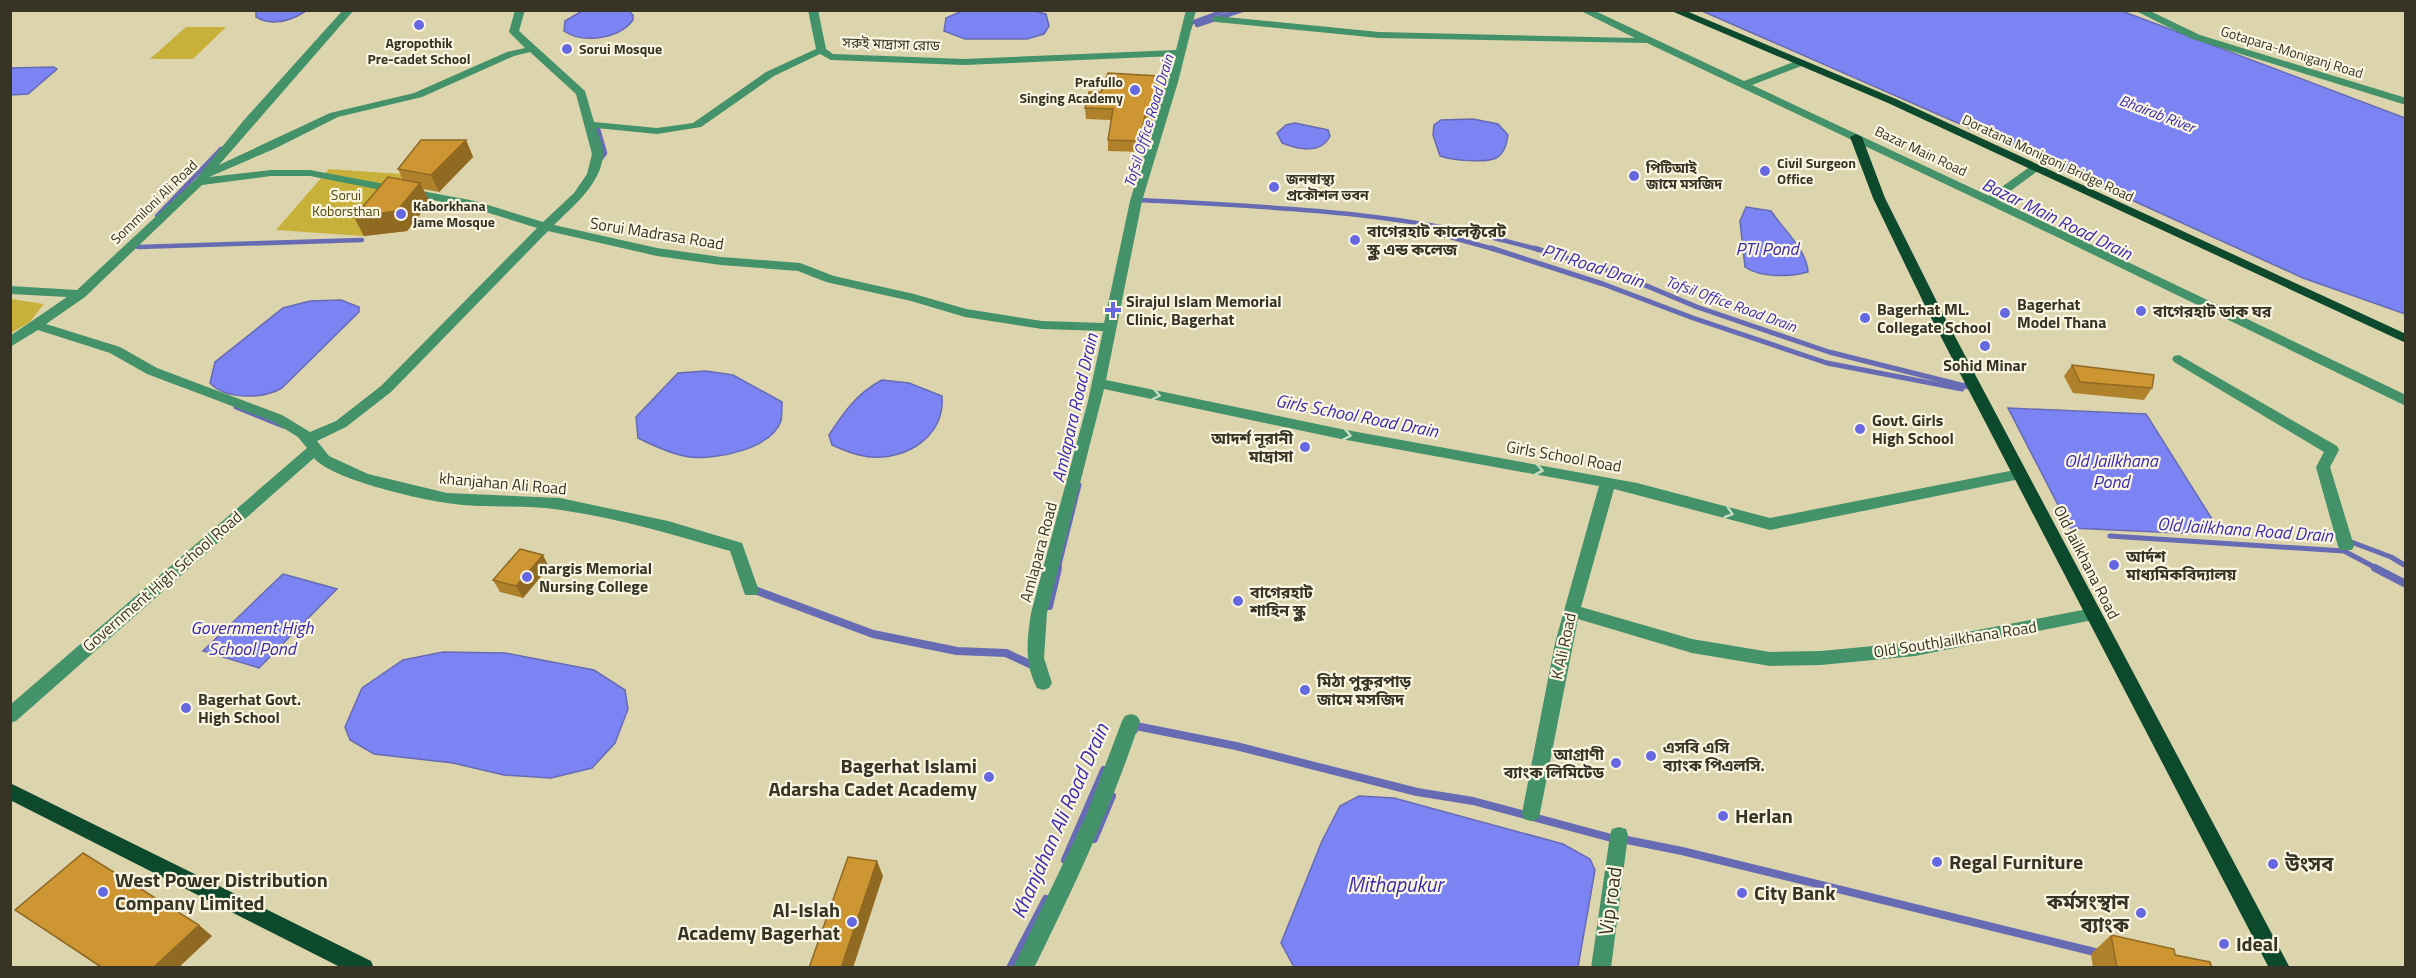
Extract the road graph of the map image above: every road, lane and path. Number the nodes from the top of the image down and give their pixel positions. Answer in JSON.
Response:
{"nodes":[{"id":1,"x":350,"y":10,"type":"edge"},
{"id":2,"x":520,"y":10,"type":"edge"},
{"id":3,"x":813,"y":10,"type":"edge"},
{"id":4,"x":1191,"y":10,"type":"edge"},
{"id":5,"x":1584,"y":10,"type":"edge"},
{"id":6,"x":1674,"y":10,"type":"edge"},
{"id":7,"x":2139,"y":10,"type":"edge"},
{"id":8,"x":1216,"y":19,"type":"dead end"},
{"id":9,"x":1649,"y":41,"type":"junction"},
{"id":10,"x":532,"y":49,"type":"junction"},
{"id":11,"x":821,"y":50,"type":"junction"},
{"id":12,"x":1181,"y":53,"type":"junction"},
{"id":13,"x":1800,"y":63,"type":"junction"},
{"id":14,"x":1743,"y":85,"type":"junction"},
{"id":15,"x":2406,"y":102,"type":"edge"},
{"id":16,"x":589,"y":124,"type":"junction"},
{"id":17,"x":1856,"y":137,"type":"junction"},
{"id":18,"x":2035,"y":168,"type":"junction"},
{"id":19,"x":202,"y":178,"type":"junction"},
{"id":20,"x":1990,"y":200,"type":"junction"},
{"id":21,"x":546,"y":228,"type":"junction"},
{"id":22,"x":10,"y":290,"type":"edge"},
{"id":23,"x":80,"y":294,"type":"junction"},
{"id":24,"x":39,"y":326,"type":"junction"},
{"id":25,"x":1110,"y":327,"type":"junction"},
{"id":26,"x":2406,"y":339,"type":"edge"},
{"id":27,"x":10,"y":343,"type":"edge"},
{"id":28,"x":2179,"y":360,"type":"dead end"},
{"id":29,"x":1099,"y":383,"type":"junction"},
{"id":30,"x":2406,"y":401,"type":"edge"},
{"id":31,"x":311,"y":444,"type":"junction"},
{"id":32,"x":2020,"y":474,"type":"junction"},
{"id":33,"x":1608,"y":483,"type":"junction"},
{"id":34,"x":2346,"y":546,"type":"dead end"},
{"id":35,"x":751,"y":591,"type":"dead end"},
{"id":36,"x":1571,"y":611,"type":"junction"},
{"id":37,"x":2093,"y":614,"type":"junction"},
{"id":38,"x":1043,"y":683,"type":"dead end"},
{"id":39,"x":10,"y":716,"type":"edge"},
{"id":40,"x":1131,"y":721,"type":"dead end"},
{"id":41,"x":11,"y":792,"type":"edge"},
{"id":42,"x":1531,"y":813,"type":"dead end"},
{"id":43,"x":1620,"y":835,"type":"dead end"},
{"id":44,"x":364,"y":968,"type":"edge"},
{"id":45,"x":1023,"y":968,"type":"edge"},
{"id":46,"x":1601,"y":968,"type":"edge"},
{"id":47,"x":2280,"y":968,"type":"edge"}],
"edges":[{"from":1,"to":19,"type":"street","name":"Sommiloni Ali Road"},
{"from":2,"to":10,"type":"street","name":"Government High School Road"},
{"from":3,"to":11,"type":"street"},
{"from":4,"to":12,"type":"street","name":"Amlapara Road"},
{"from":5,"to":9,"type":"street","name":"Bazar Main Road"},
{"from":6,"to":13,"type":"main road","name":"Doratana Monigonj Bridge Road"},
{"from":7,"to":15,"type":"street","name":"Gotapara-Moniganj Road"},
{"from":8,"to":9,"type":"street"},
{"from":9,"to":14,"type":"street","name":"Bazar Main Road"},
{"from":10,"to":16,"type":"street","name":"Government High School Road"},
{"from":10,"to":19,"type":"street"},
{"from":11,"to":12,"type":"street","name":"সরুই মাদ্রাসা রোড"},
{"from":11,"to":16,"type":"street","name":"সরুই মাদ্রাসা রোড"},
{"from":12,"to":25,"type":"street","name":"Amlapara Road"},
{"from":13,"to":14,"type":"street"},
{"from":13,"to":18,"type":"main road","name":"Doratana Monigonj Bridge Road"},
{"from":14,"to":17,"type":"street","name":"Bazar Main Road"},
{"from":16,"to":21,"type":"street","name":"Government High School Road"},
{"from":17,"to":20,"type":"street","name":"Bazar Main Road"},
{"from":17,"to":32,"type":"main road","name":"Old Jailkhana Road"},
{"from":18,"to":20,"type":"street"},
{"from":18,"to":26,"type":"main road","name":"Doratana Monigonj Bridge Road"},
{"from":19,"to":21,"type":"street","name":"Sorui Madrasa Road"},
{"from":19,"to":23,"type":"street","name":"Sommiloni Ali Road"},
{"from":20,"to":30,"type":"street","name":"Bazar Main Road"},
{"from":21,"to":25,"type":"street","name":"Sorui Madrasa Road"},
{"from":21,"to":31,"type":"street","name":"Government High School Road"},
{"from":22,"to":23,"type":"street"},
{"from":23,"to":24,"type":"street","name":"Sommiloni Ali Road"},
{"from":24,"to":27,"type":"street","name":"Sommiloni Ali Road"},
{"from":24,"to":31,"type":"street","name":"khanjahan Ali Road"},
{"from":25,"to":29,"type":"street","name":"Amlapara Road"},
{"from":28,"to":34,"type":"street"},
{"from":29,"to":33,"type":"street","name":"Girls School Road","one_way":true},
{"from":29,"to":38,"type":"street","name":"Amlapara Road"},
{"from":31,"to":35,"type":"street","name":"khanjahan Ali Road"},
{"from":31,"to":39,"type":"street","name":"Government High School Road"},
{"from":33,"to":32,"type":"street","name":"Girls School Road","one_way":true},
{"from":32,"to":37,"type":"main road","name":"Old Jailkhana Road"},
{"from":33,"to":36,"type":"street","name":"K Ali Road"},
{"from":36,"to":37,"type":"street","name":"Old SouthJailkhana Road"},
{"from":36,"to":42,"type":"street","name":"K Ali Road"},
{"from":37,"to":47,"type":"main road","name":"Old Jailkhana Road"},
{"from":40,"to":45,"type":"street"},
{"from":41,"to":44,"type":"main road"},
{"from":43,"to":46,"type":"street","name":"Vip road"}]}
